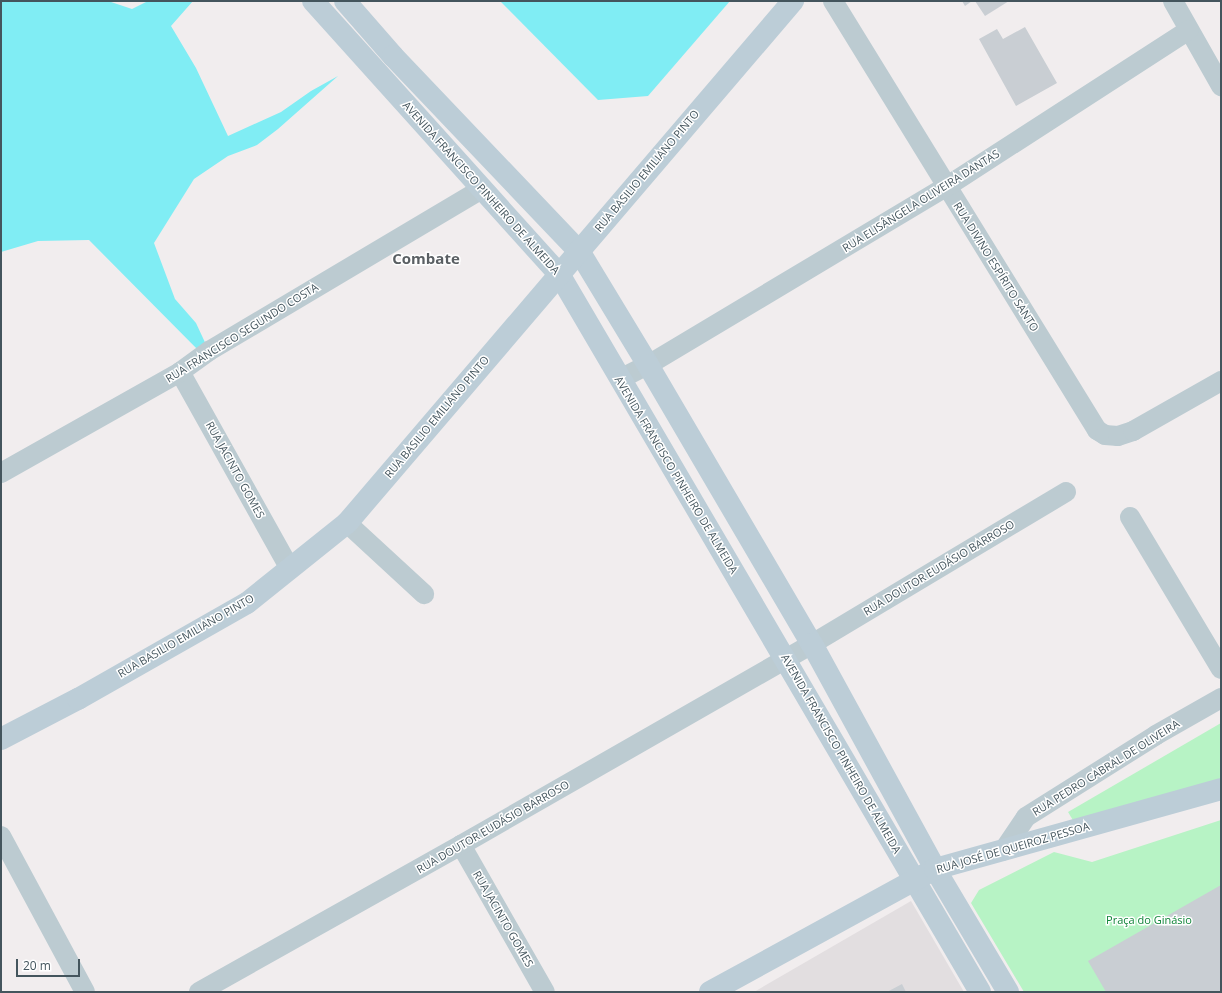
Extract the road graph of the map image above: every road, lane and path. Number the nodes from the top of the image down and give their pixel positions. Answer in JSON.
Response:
{"nodes":[{"id":1,"x":313,"y":1,"type":"edge"},
{"id":2,"x":345,"y":1,"type":"edge"},
{"id":3,"x":793,"y":1,"type":"edge"},
{"id":4,"x":833,"y":1,"type":"edge"},
{"id":5,"x":1173,"y":1,"type":"edge"},
{"id":6,"x":1189,"y":30,"type":"junction"},
{"id":7,"x":1221,"y":86,"type":"edge"},
{"id":8,"x":442,"y":107,"type":"junction"},
{"id":9,"x":422,"y":123,"type":"junction"},
{"id":10,"x":946,"y":187,"type":"junction"},
{"id":11,"x":482,"y":188,"type":"junction"},
{"id":12,"x":579,"y":251,"type":"junction"},
{"id":13,"x":559,"y":274,"type":"junction"},
{"id":14,"x":648,"y":365,"type":"junction"},
{"id":15,"x":180,"y":372,"type":"junction"},
{"id":16,"x":620,"y":379,"type":"junction"},
{"id":17,"x":1221,"y":381,"type":"edge"},
{"id":18,"x":1,"y":473,"type":"edge"},
{"id":19,"x":1066,"y":492,"type":"dead end"},
{"id":20,"x":1130,"y":517,"type":"dead end"},
{"id":21,"x":347,"y":523,"type":"junction"},
{"id":22,"x":290,"y":569,"type":"junction"},
{"id":23,"x":424,"y":594,"type":"dead end"},
{"id":24,"x":812,"y":644,"type":"junction"},
{"id":25,"x":785,"y":659,"type":"junction"},
{"id":26,"x":1221,"y":669,"type":"edge"},
{"id":27,"x":1221,"y":698,"type":"edge"},
{"id":28,"x":1,"y":739,"type":"edge"},
{"id":29,"x":1221,"y":789,"type":"edge"},
{"id":30,"x":1,"y":836,"type":"edge"},
{"id":31,"x":461,"y":845,"type":"junction"},
{"id":32,"x":1004,"y":851,"type":"junction"},
{"id":33,"x":935,"y":870,"type":"junction"},
{"id":34,"x":915,"y":880,"type":"junction"},
{"id":35,"x":85,"y":992,"type":"edge"},
{"id":36,"x":199,"y":992,"type":"edge"},
{"id":37,"x":545,"y":992,"type":"edge"},
{"id":38,"x":710,"y":992,"type":"edge"},
{"id":39,"x":980,"y":992,"type":"edge"},
{"id":40,"x":1008,"y":992,"type":"edge"}],
"edges":[{"from":1,"to":9,"type":"main road","name":"AVENIDA FRANCISCO PINHEIRO DE ALMEIDA"},
{"from":2,"to":8,"type":"main road"},
{"from":3,"to":12,"type":"main road","name":"RUA BASILIO EMILIANO PINTO"},
{"from":4,"to":10,"type":"street","name":"RUA DIVINO ESPÍRITO SANTO"},
{"from":5,"to":6,"type":"street"},
{"from":6,"to":7,"type":"street"},
{"from":6,"to":10,"type":"street","name":"RUA ELISÂNGELA OLIVEIRA DANTAS"},
{"from":8,"to":9,"type":"main road"},
{"from":8,"to":12,"type":"main road"},
{"from":9,"to":11,"type":"main road","name":"AVENIDA FRANCISCO PINHEIRO DE ALMEIDA"},
{"from":10,"to":14,"type":"street","name":"RUA ELISÂNGELA OLIVEIRA DANTAS"},
{"from":10,"to":17,"type":"street","name":"RUA DIVINO ESPÍRITO SANTO"},
{"from":11,"to":13,"type":"main road","name":"AVENIDA FRANCISCO PINHEIRO DE ALMEIDA"},
{"from":11,"to":15,"type":"street","name":"RUA FRANCISCO SEGUNDO COSTA"},
{"from":12,"to":13,"type":"main road","name":"RUA BASILIO EMILIANO PINTO"},
{"from":12,"to":14,"type":"main road"},
{"from":13,"to":16,"type":"main road","name":"AVENIDA FRANCISCO PINHEIRO DE ALMEIDA"},
{"from":13,"to":21,"type":"main road","name":"RUA BASILIO EMILIANO PINTO"},
{"from":14,"to":16,"type":"street","name":"RUA ELISÂNGELA OLIVEIRA DANTAS"},
{"from":14,"to":24,"type":"main road"},
{"from":15,"to":18,"type":"street","name":"RUA FRANCISCO SEGUNDO COSTA"},
{"from":15,"to":22,"type":"street","name":"RUA JACINTO GOMES"},
{"from":16,"to":25,"type":"main road","name":"AVENIDA FRANCISCO PINHEIRO DE ALMEIDA"},
{"from":19,"to":24,"type":"street","name":"RUA DOUTOR EUDÁSIO BARROSO"},
{"from":20,"to":26,"type":"street"},
{"from":21,"to":22,"type":"main road","name":"RUA BASILIO EMILIANO PINTO"},
{"from":21,"to":23,"type":"street"},
{"from":22,"to":28,"type":"main road","name":"RUA BASILIO EMILIANO PINTO"},
{"from":24,"to":25,"type":"street","name":"RUA DOUTOR EUDÁSIO BARROSO"},
{"from":24,"to":33,"type":"main road"},
{"from":25,"to":31,"type":"street","name":"RUA DOUTOR EUDÁSIO BARROSO"},
{"from":25,"to":34,"type":"main road","name":"AVENIDA FRANCISCO PINHEIRO DE ALMEIDA"},
{"from":27,"to":32,"type":"street","name":"RUA PEDRO CABRAL DE OLIVEIRA"},
{"from":29,"to":32,"type":"main road","name":"RUA JOSÉ DE QUEIROZ PESSOA"},
{"from":30,"to":35,"type":"street"},
{"from":31,"to":36,"type":"street","name":"RUA DOUTOR EUDÁSIO BARROSO"},
{"from":31,"to":37,"type":"street","name":"RUA JACINTO GOMES"},
{"from":32,"to":33,"type":"main road","name":"RUA JOSÉ DE QUEIROZ PESSOA"},
{"from":33,"to":34,"type":"main road","name":"RUA JOSÉ DE QUEIROZ PESSOA"},
{"from":33,"to":40,"type":"main road"},
{"from":34,"to":38,"type":"main road","name":"RUA JOSÉ DE QUEIROZ PESSOA"},
{"from":34,"to":39,"type":"main road","name":"AVENIDA FRANCISCO PINHEIRO DE ALMEIDA"}]}
